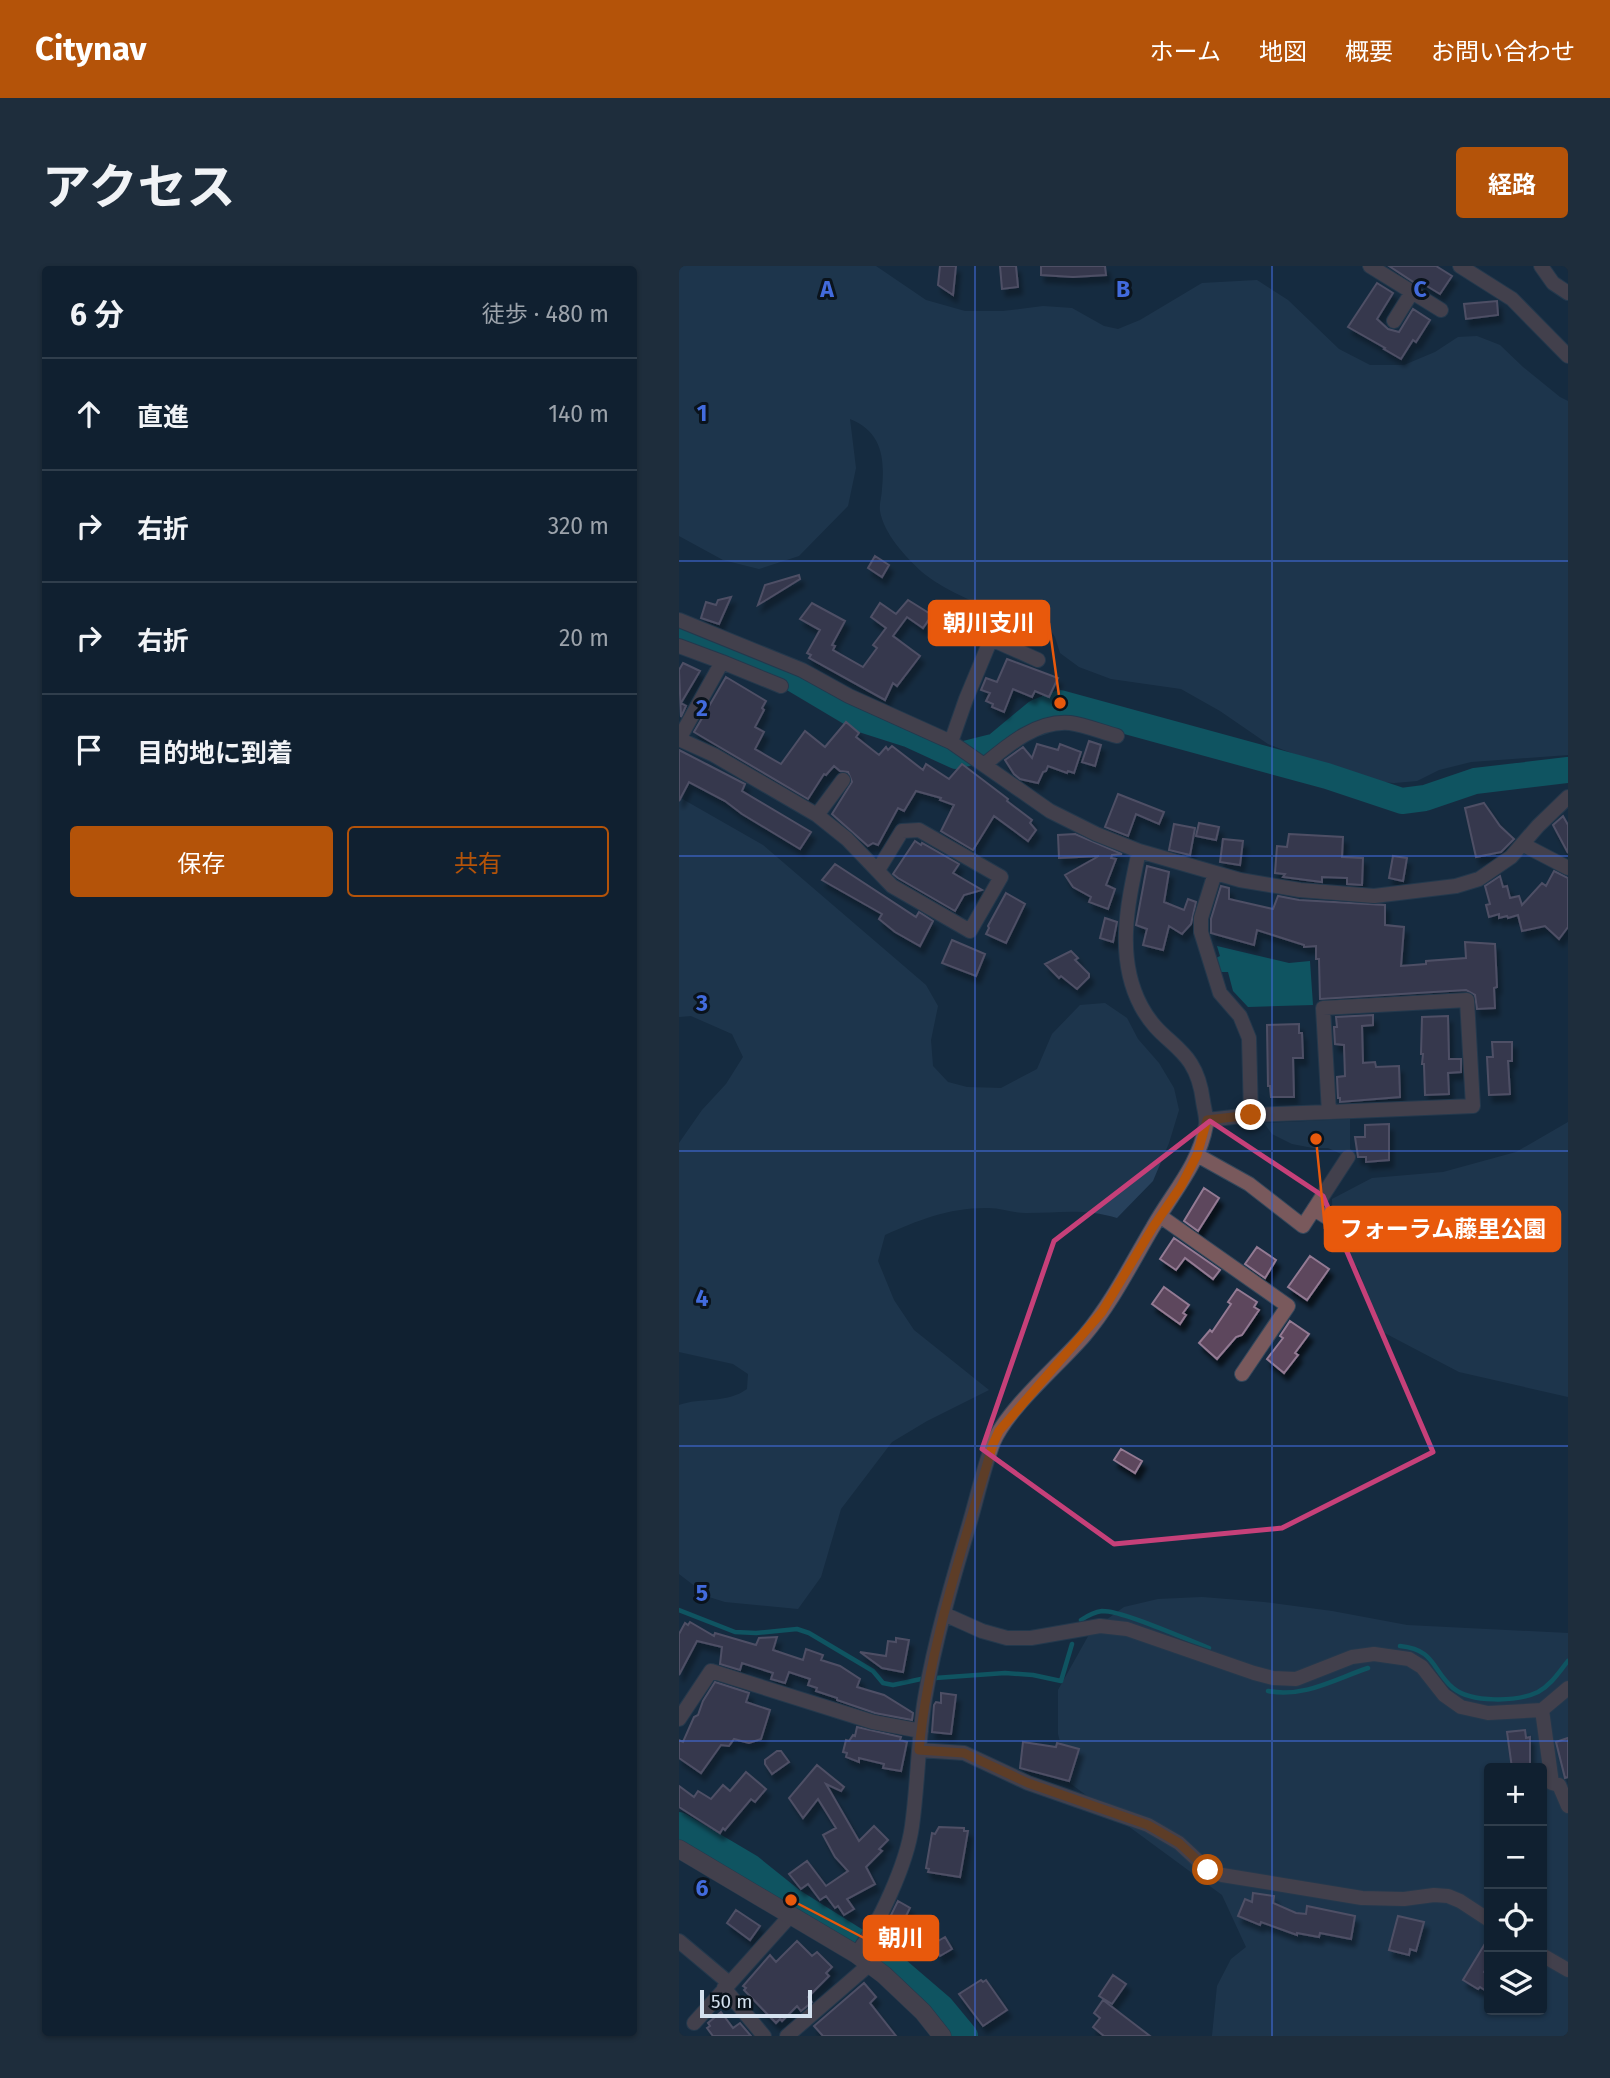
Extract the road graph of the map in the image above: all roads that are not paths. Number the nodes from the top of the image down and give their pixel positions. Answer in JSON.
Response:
{"nodes":[{"id":1,"x":1370,"y":266,"type":"edge"},
{"id":2,"x":1460,"y":266,"type":"edge"},
{"id":3,"x":1541,"y":266,"type":"edge"},
{"id":4,"x":1412,"y":292,"type":"junction"},
{"id":5,"x":1568,"y":293,"type":"edge"},
{"id":6,"x":1441,"y":310,"type":"dead end"},
{"id":7,"x":1394,"y":321,"type":"dead end"},
{"id":8,"x":1568,"y":356,"type":"edge"},
{"id":9,"x":679,"y":620,"type":"edge"},
{"id":10,"x":679,"y":646,"type":"edge"},
{"id":11,"x":1038,"y":660,"type":"dead end"},
{"id":12,"x":722,"y":662,"type":"junction"},
{"id":13,"x":781,"y":686,"type":"dead end"},
{"id":14,"x":1117,"y":736,"type":"dead end"},
{"id":15,"x":955,"y":744,"type":"junction"},
{"id":16,"x":980,"y":762,"type":"junction"},
{"id":17,"x":843,"y":780,"type":"dead end"},
{"id":18,"x":1568,"y":797,"type":"edge"},
{"id":19,"x":817,"y":815,"type":"junction"},
{"id":20,"x":1524,"y":845,"type":"junction"},
{"id":21,"x":1139,"y":851,"type":"junction"},
{"id":22,"x":1568,"y":868,"type":"edge"},
{"id":23,"x":878,"y":870,"type":"junction"},
{"id":24,"x":1215,"y":873,"type":"junction"},
{"id":25,"x":1329,"y":1112,"type":"junction"},
{"id":26,"x":1251,"y":1115,"type":"junction"},
{"id":27,"x":1207,"y":1120,"type":"junction"},
{"id":28,"x":1197,"y":1155,"type":"junction"},
{"id":29,"x":1348,"y":1157,"type":"dead end"},
{"id":30,"x":1314,"y":1209,"type":"junction"},
{"id":31,"x":1160,"y":1216,"type":"junction"},
{"id":32,"x":1352,"y":1233,"type":"dead end"},
{"id":33,"x":1242,"y":1374,"type":"dead end"},
{"id":34,"x":944,"y":1614,"type":"junction"},
{"id":35,"x":1568,"y":1688,"type":"edge"},
{"id":36,"x":1542,"y":1710,"type":"junction"},
{"id":37,"x":679,"y":1719,"type":"edge"},
{"id":38,"x":921,"y":1731,"type":"junction"},
{"id":39,"x":919,"y":1750,"type":"junction"},
{"id":40,"x":1563,"y":1781,"type":"edge"},
{"id":41,"x":1568,"y":1806,"type":"edge"},
{"id":42,"x":679,"y":1849,"type":"edge"},
{"id":43,"x":790,"y":1916,"type":"junction"},
{"id":44,"x":1484,"y":1917,"type":"edge"},
{"id":45,"x":679,"y":1941,"type":"edge"},
{"id":46,"x":862,"y":1956,"type":"junction"},
{"id":47,"x":1547,"y":1958,"type":"edge"},
{"id":48,"x":1568,"y":1970,"type":"edge"},
{"id":49,"x":726,"y":1986,"type":"junction"},
{"id":50,"x":694,"y":2022,"type":"dead end"},
{"id":51,"x":764,"y":2036,"type":"edge"},
{"id":52,"x":787,"y":2036,"type":"edge"},
{"id":53,"x":942,"y":2036,"type":"edge"}],
"edges":[{"from":1,"to":4,"type":"street"},
{"from":2,"to":8,"type":"street"},
{"from":3,"to":5,"type":"street"},
{"from":4,"to":6,"type":"street"},
{"from":4,"to":7,"type":"street"},
{"from":9,"to":15,"type":"street"},
{"from":10,"to":12,"type":"street"},
{"from":11,"to":15,"type":"street"},
{"from":12,"to":13,"type":"street"},
{"from":12,"to":19,"type":"street"},
{"from":14,"to":16,"type":"street"},
{"from":15,"to":16,"type":"street"},
{"from":16,"to":21,"type":"street"},
{"from":17,"to":19,"type":"street"},
{"from":18,"to":20,"type":"street"},
{"from":19,"to":23,"type":"street"},
{"from":20,"to":22,"type":"street"},
{"from":20,"to":24,"type":"street"},
{"from":21,"to":24,"type":"street"},
{"from":21,"to":27,"type":"street"},
{"from":23,"to":23,"type":"street"},
{"from":24,"to":26,"type":"street"},
{"from":25,"to":25,"type":"street"},
{"from":25,"to":26,"type":"street"},
{"from":26,"to":27,"type":"street"},
{"from":27,"to":28,"type":"street"},
{"from":28,"to":30,"type":"street"},
{"from":28,"to":31,"type":"street"},
{"from":29,"to":30,"type":"street"},
{"from":30,"to":32,"type":"street"},
{"from":31,"to":33,"type":"street"},
{"from":31,"to":34,"type":"street"},
{"from":34,"to":36,"type":"street"},
{"from":34,"to":38,"type":"street"},
{"from":35,"to":36,"type":"street"},
{"from":36,"to":40,"type":"street"},
{"from":37,"to":38,"type":"street"},
{"from":38,"to":39,"type":"street"},
{"from":39,"to":44,"type":"street"},
{"from":39,"to":46,"type":"street"},
{"from":40,"to":41,"type":"street"},
{"from":42,"to":43,"type":"street"},
{"from":43,"to":46,"type":"street"},
{"from":43,"to":49,"type":"street"},
{"from":45,"to":49,"type":"street"},
{"from":46,"to":52,"type":"street"},
{"from":46,"to":53,"type":"street"},
{"from":47,"to":48,"type":"street"},
{"from":49,"to":50,"type":"street"},
{"from":49,"to":51,"type":"street"}]}
